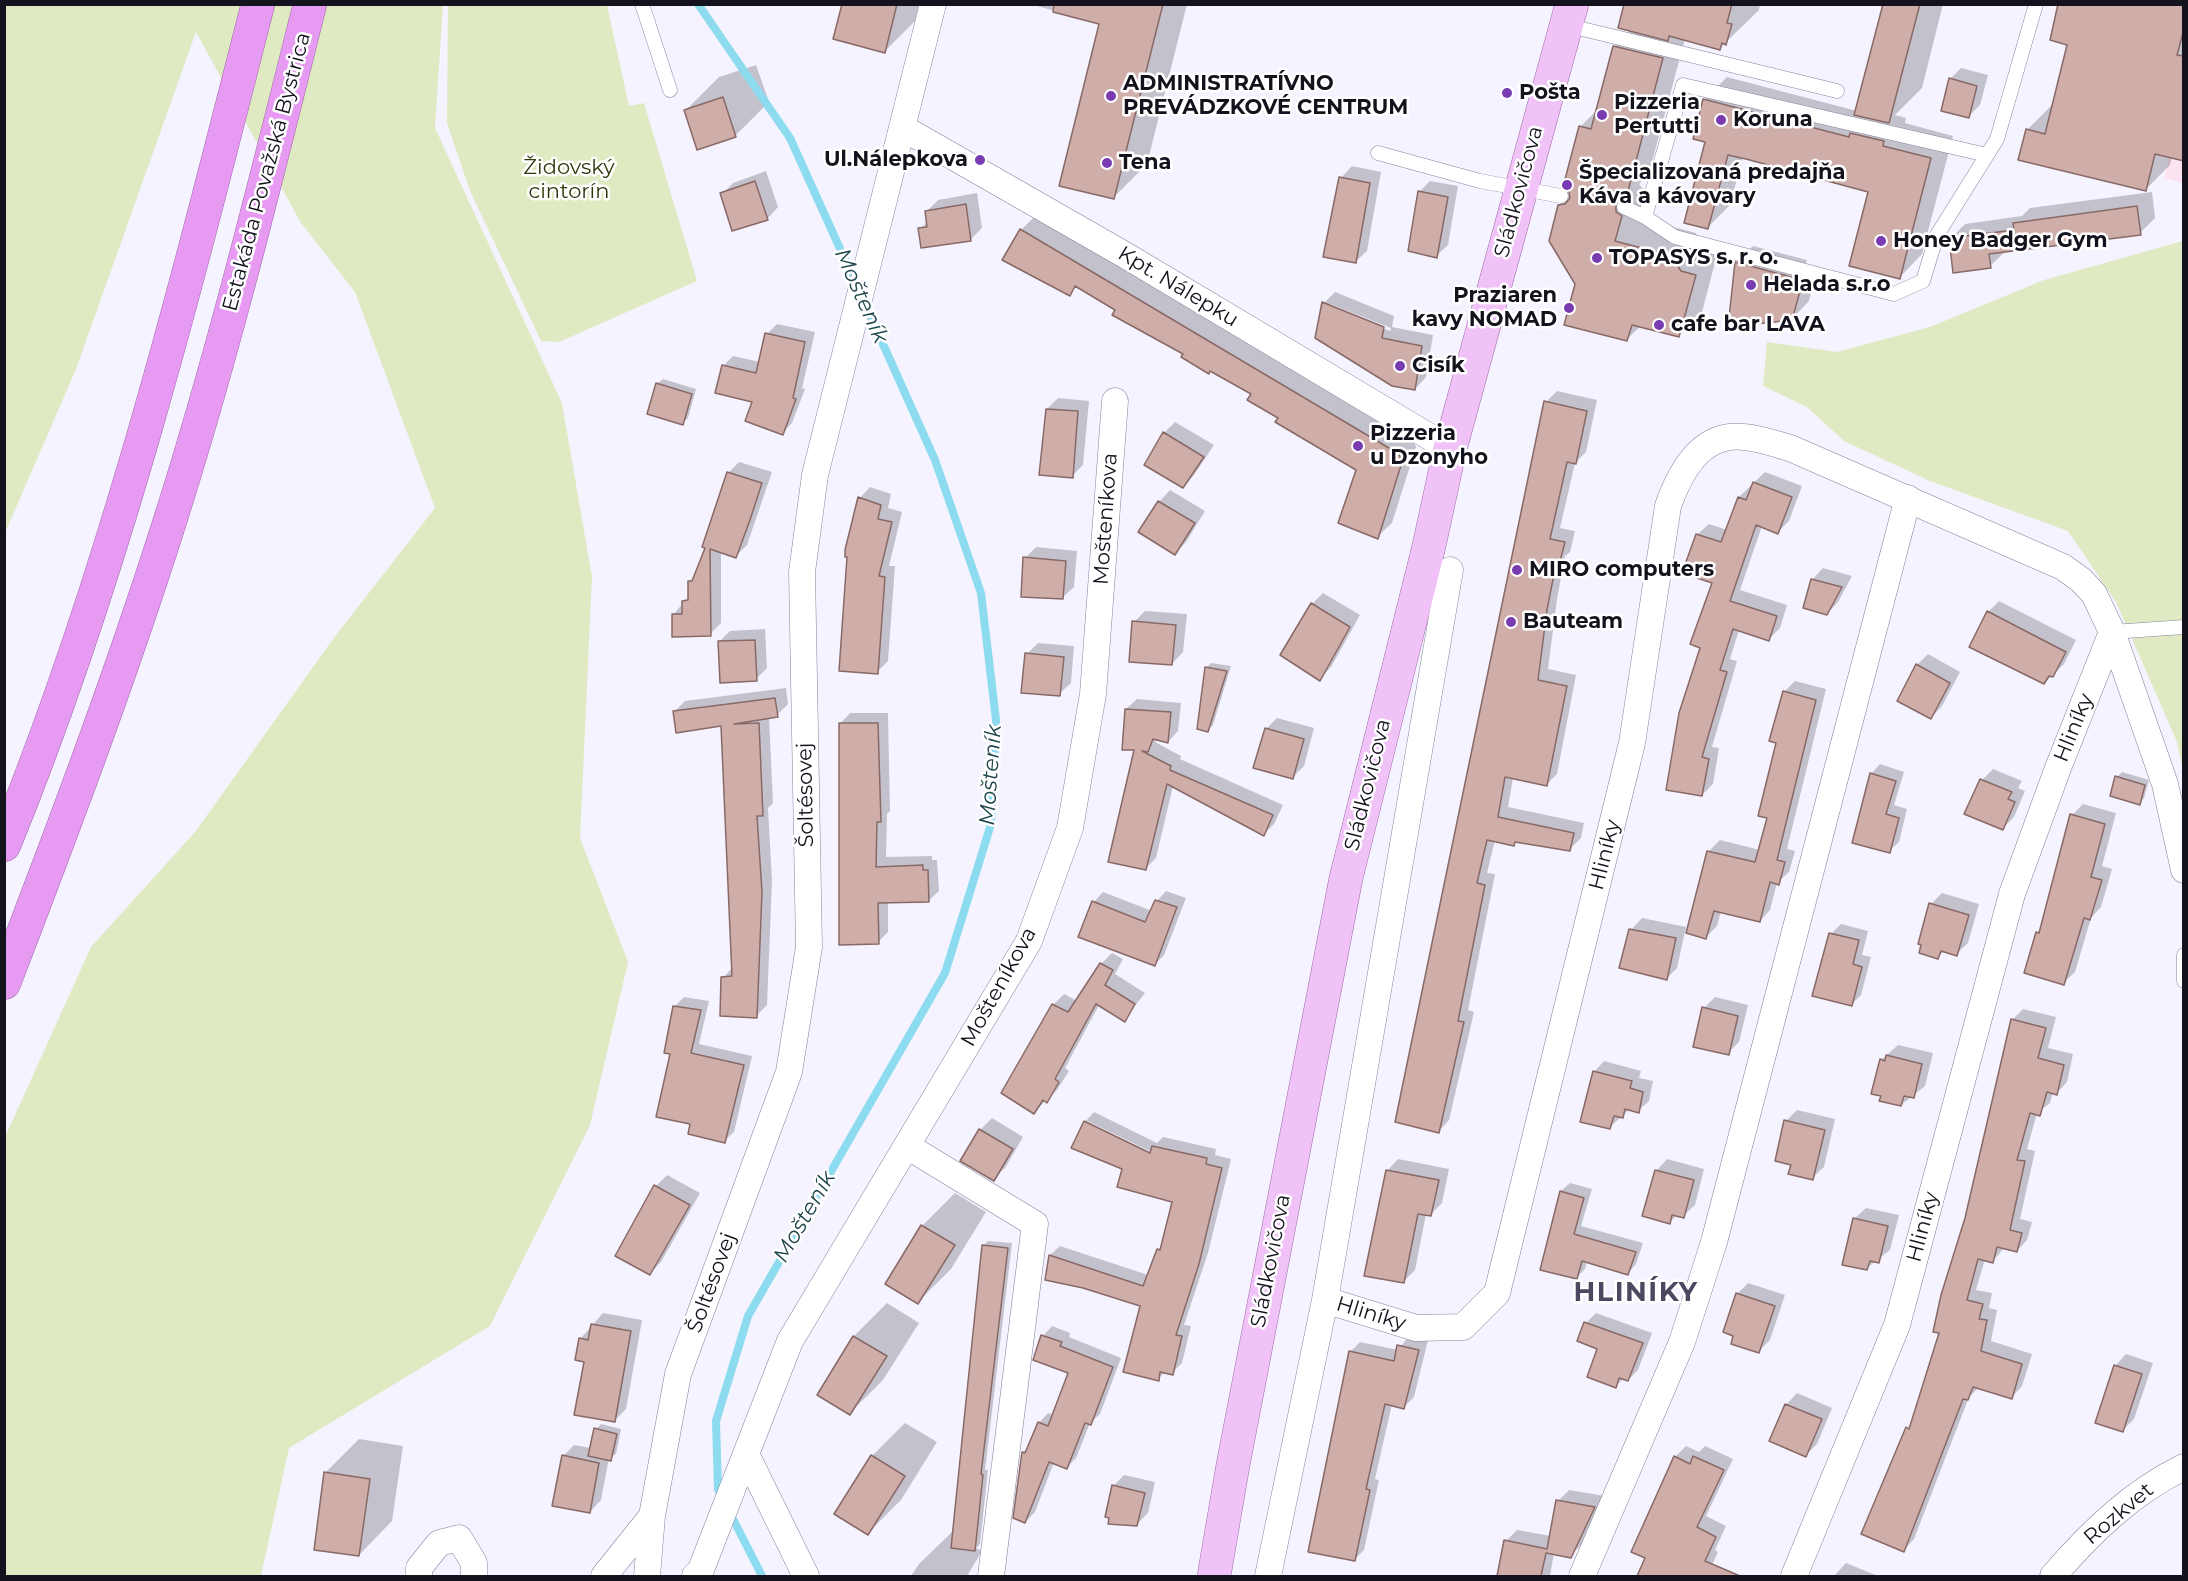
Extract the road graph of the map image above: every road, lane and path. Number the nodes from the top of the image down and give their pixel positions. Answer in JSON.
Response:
{"nodes":[{"id":1,"x":258,"y":4,"type":"edge"},
{"id":2,"x":310,"y":4,"type":"edge"},
{"id":3,"x":642,"y":4,"type":"edge"},
{"id":4,"x":933,"y":4,"type":"edge"},
{"id":5,"x":2036,"y":4,"type":"edge"},
{"id":6,"x":1568,"y":13,"type":"edge"},
{"id":7,"x":670,"y":90,"type":"dead end"},
{"id":8,"x":1837,"y":91,"type":"dead end"},
{"id":9,"x":903,"y":128,"type":"junction"},
{"id":10,"x":1378,"y":153,"type":"dead end"},
{"id":11,"x":1987,"y":155,"type":"junction"},
{"id":12,"x":1520,"y":189,"type":"junction"},
{"id":13,"x":1561,"y":196,"type":"dead end"},
{"id":14,"x":1624,"y":207,"type":"dead end"},
{"id":15,"x":1645,"y":217,"type":"junction"},
{"id":16,"x":1115,"y":401,"type":"dead end"},
{"id":17,"x":1450,"y":449,"type":"junction"},
{"id":18,"x":1908,"y":498,"type":"junction"},
{"id":19,"x":1429,"y":546,"type":"junction"},
{"id":20,"x":1450,"y":570,"type":"joint"},
{"id":21,"x":2184,"y":627,"type":"edge"},
{"id":22,"x":2112,"y":632,"type":"junction"},
{"id":23,"x":11,"y":819,"type":"edge"},
{"id":24,"x":4,"y":845,"type":"edge"},
{"id":25,"x":2184,"y":870,"type":"edge"},
{"id":26,"x":2184,"y":955,"type":"edge"},
{"id":27,"x":2184,"y":981,"type":"edge"},
{"id":28,"x":4,"y":983,"type":"edge"},
{"id":29,"x":907,"y":1146,"type":"junction"},
{"id":30,"x":1324,"y":1300,"type":"junction"},
{"id":31,"x":746,"y":1454,"type":"junction"},
{"id":32,"x":2184,"y":1467,"type":"edge"},
{"id":33,"x":651,"y":1516,"type":"junction"},
{"id":34,"x":2059,"y":1574,"type":"edge"},
{"id":35,"x":419,"y":1576,"type":"edge"},
{"id":36,"x":474,"y":1576,"type":"edge"},
{"id":37,"x":604,"y":1576,"type":"edge"},
{"id":38,"x":647,"y":1576,"type":"edge"},
{"id":39,"x":695,"y":1576,"type":"edge"},
{"id":40,"x":806,"y":1576,"type":"edge"},
{"id":41,"x":991,"y":1576,"type":"edge"},
{"id":42,"x":1214,"y":1576,"type":"edge"},
{"id":43,"x":1268,"y":1576,"type":"edge"},
{"id":44,"x":1582,"y":1576,"type":"edge"},
{"id":45,"x":1794,"y":1576,"type":"edge"}],
"edges":[{"from":1,"to":23,"type":"highway"},
{"from":2,"to":28,"type":"highway","name":"Estakáda Považská Bystrica"},
{"from":3,"to":7,"type":"lane"},
{"from":4,"to":9,"type":"street","name":"Šoltésovej"},
{"from":5,"to":11,"type":"lane"},
{"from":6,"to":8,"type":"lane"},
{"from":6,"to":12,"type":"main road","name":"Sládkovičova"},
{"from":9,"to":17,"type":"street","name":"Kpt. Nálepku"},
{"from":9,"to":33,"type":"street","name":"Šoltésovej"},
{"from":10,"to":12,"type":"lane"},
{"from":11,"to":15,"type":"lane"},
{"from":11,"to":15,"type":"lane"},
{"from":12,"to":13,"type":"lane"},
{"from":12,"to":17,"type":"main road","name":"Sládkovičova"},
{"from":14,"to":15,"type":"lane"},
{"from":16,"to":29,"type":"street","name":"Mošteníkova"},
{"from":17,"to":19,"type":"main road","name":"Sládkovičova"},
{"from":18,"to":22,"type":"street","name":"Hliníky"},
{"from":18,"to":30,"type":"street","name":"Hliníky"},
{"from":18,"to":44,"type":"street"},
{"from":19,"to":20,"type":"main road"},
{"from":19,"to":42,"type":"main road","name":"Sládkovičova"},
{"from":20,"to":30,"type":"street","name":"Sládkovičova"},
{"from":21,"to":22,"type":"lane"},
{"from":22,"to":25,"type":"street","name":"Hliníky"},
{"from":22,"to":45,"type":"street","name":"Hliníky"},
{"from":23,"to":24,"type":"highway"},
{"from":26,"to":27,"type":"lane"},
{"from":29,"to":31,"type":"street","name":"Mošteníkova"},
{"from":29,"to":41,"type":"street"},
{"from":30,"to":43,"type":"street","name":"Sládkovičova"},
{"from":31,"to":39,"type":"street","name":"Mošteníkova"},
{"from":31,"to":40,"type":"street"},
{"from":32,"to":34,"type":"street","name":"Rozkvet"},
{"from":33,"to":37,"type":"street"},
{"from":33,"to":38,"type":"street","name":"Šoltésovej"},
{"from":35,"to":36,"type":"street"}]}
